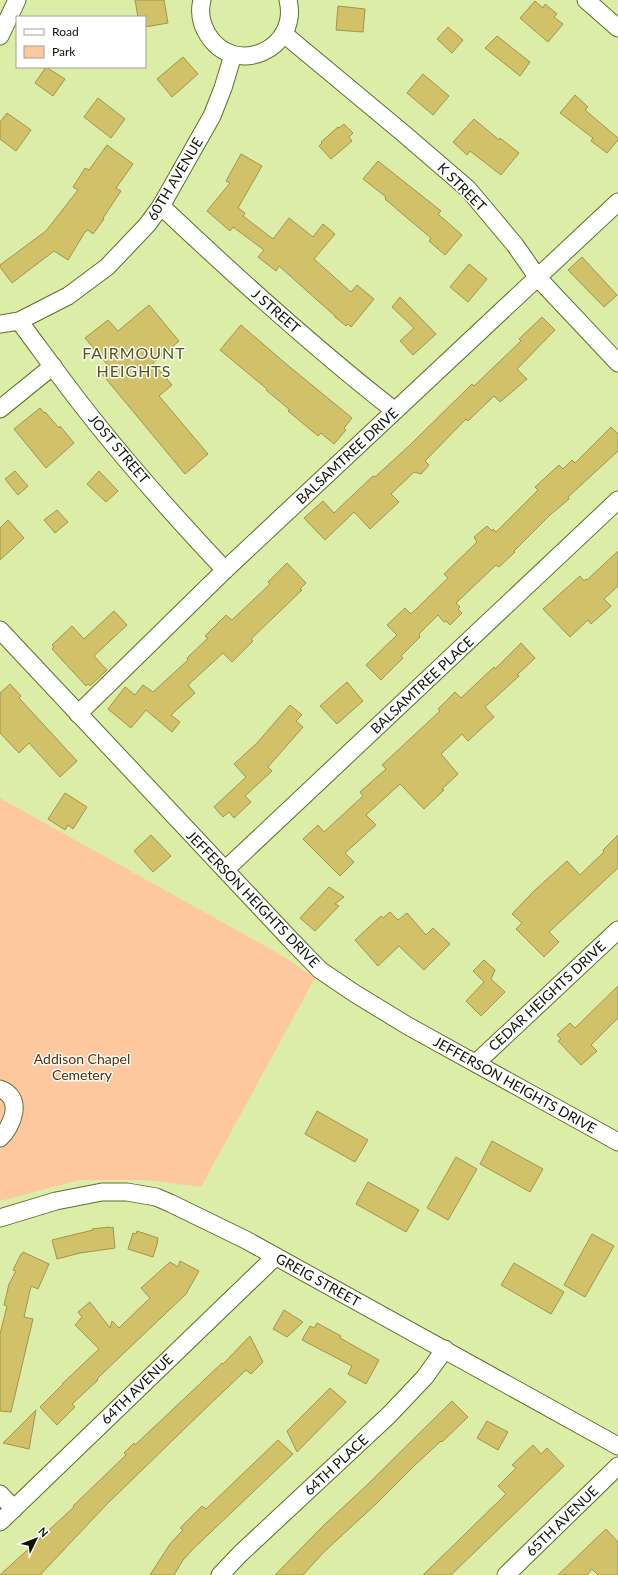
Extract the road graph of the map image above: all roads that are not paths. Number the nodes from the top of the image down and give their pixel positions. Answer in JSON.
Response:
{"nodes":[{"id":1,"x":16,"y":0,"type":"edge"},
{"id":2,"x":202,"y":0,"type":"edge"},
{"id":3,"x":288,"y":0,"type":"edge"},
{"id":4,"x":586,"y":0,"type":"edge"},
{"id":5,"x":618,"y":28,"type":"edge"},
{"id":6,"x":284,"y":34,"type":"junction"},
{"id":7,"x":0,"y":36,"type":"edge"},
{"id":8,"x":233,"y":54,"type":"junction"},
{"id":9,"x":618,"y":202,"type":"edge"},
{"id":10,"x":161,"y":206,"type":"junction"},
{"id":11,"x":538,"y":278,"type":"junction"},
{"id":12,"x":19,"y":321,"type":"junction"},
{"id":13,"x":0,"y":324,"type":"edge"},
{"id":14,"x":618,"y":362,"type":"edge"},
{"id":15,"x":53,"y":366,"type":"junction"},
{"id":16,"x":0,"y":409,"type":"edge"},
{"id":17,"x":395,"y":412,"type":"junction"},
{"id":18,"x":618,"y":500,"type":"edge"},
{"id":19,"x":225,"y":570,"type":"junction"},
{"id":20,"x":0,"y":630,"type":"edge"},
{"id":21,"x":78,"y":714,"type":"junction"},
{"id":22,"x":225,"y":870,"type":"junction"},
{"id":23,"x":618,"y":930,"type":"edge"},
{"id":24,"x":476,"y":1063,"type":"junction"},
{"id":25,"x":0,"y":1089,"type":"edge"},
{"id":26,"x":0,"y":1138,"type":"edge"},
{"id":27,"x":618,"y":1142,"type":"edge"},
{"id":28,"x":0,"y":1218,"type":"edge"},
{"id":29,"x":275,"y":1257,"type":"junction"},
{"id":30,"x":445,"y":1349,"type":"junction"},
{"id":31,"x":618,"y":1446,"type":"edge"},
{"id":32,"x":618,"y":1466,"type":"edge"},
{"id":33,"x":0,"y":1494,"type":"edge"},
{"id":34,"x":14,"y":1509,"type":"junction"},
{"id":35,"x":0,"y":1522,"type":"edge"},
{"id":36,"x":220,"y":1575,"type":"edge"},
{"id":37,"x":506,"y":1575,"type":"edge"}],
"edges":[{"from":1,"to":7,"type":"street"},
{"from":2,"to":8,"type":"street"},
{"from":3,"to":6,"type":"street"},
{"from":4,"to":5,"type":"street"},
{"from":6,"to":8,"type":"street"},
{"from":6,"to":11,"type":"street","name":"K STREET"},
{"from":8,"to":10,"type":"street","name":"60TH AVENUE"},
{"from":9,"to":11,"type":"street","name":"BALSAMTREE DRIVE"},
{"from":10,"to":12,"type":"street","name":"60TH AVENUE"},
{"from":10,"to":17,"type":"street","name":"J STREET"},
{"from":11,"to":14,"type":"street","name":"K STREET"},
{"from":11,"to":17,"type":"street","name":"BALSAMTREE DRIVE"},
{"from":12,"to":13,"type":"street","name":"60TH AVENUE"},
{"from":12,"to":15,"type":"street","name":"JOST STREET"},
{"from":15,"to":16,"type":"street"},
{"from":15,"to":19,"type":"street","name":"JOST STREET"},
{"from":17,"to":19,"type":"street","name":"BALSAMTREE DRIVE"},
{"from":18,"to":22,"type":"street","name":"BALSAMTREE PLACE"},
{"from":19,"to":21,"type":"street","name":"BALSAMTREE DRIVE"},
{"from":20,"to":21,"type":"street","name":"JEFFERSON HEIGHTS DRIVE"},
{"from":21,"to":22,"type":"street","name":"JEFFERSON HEIGHTS DRIVE"},
{"from":22,"to":24,"type":"street","name":"JEFFERSON HEIGHTS DRIVE"},
{"from":23,"to":24,"type":"street","name":"CEDAR HEIGHTS DRIVE"},
{"from":24,"to":27,"type":"street","name":"JEFFERSON HEIGHTS DRIVE"},
{"from":25,"to":26,"type":"street"},
{"from":28,"to":29,"type":"street","name":"GREIG STREET"},
{"from":29,"to":30,"type":"street","name":"GREIG STREET"},
{"from":29,"to":34,"type":"street","name":"64TH AVENUE"},
{"from":30,"to":31,"type":"street","name":"GREIG STREET"},
{"from":30,"to":36,"type":"street","name":"64TH PLACE"},
{"from":32,"to":37,"type":"street","name":"65TH AVENUE"},
{"from":33,"to":34,"type":"street"},
{"from":34,"to":35,"type":"street","name":"64TH AVENUE"}]}
